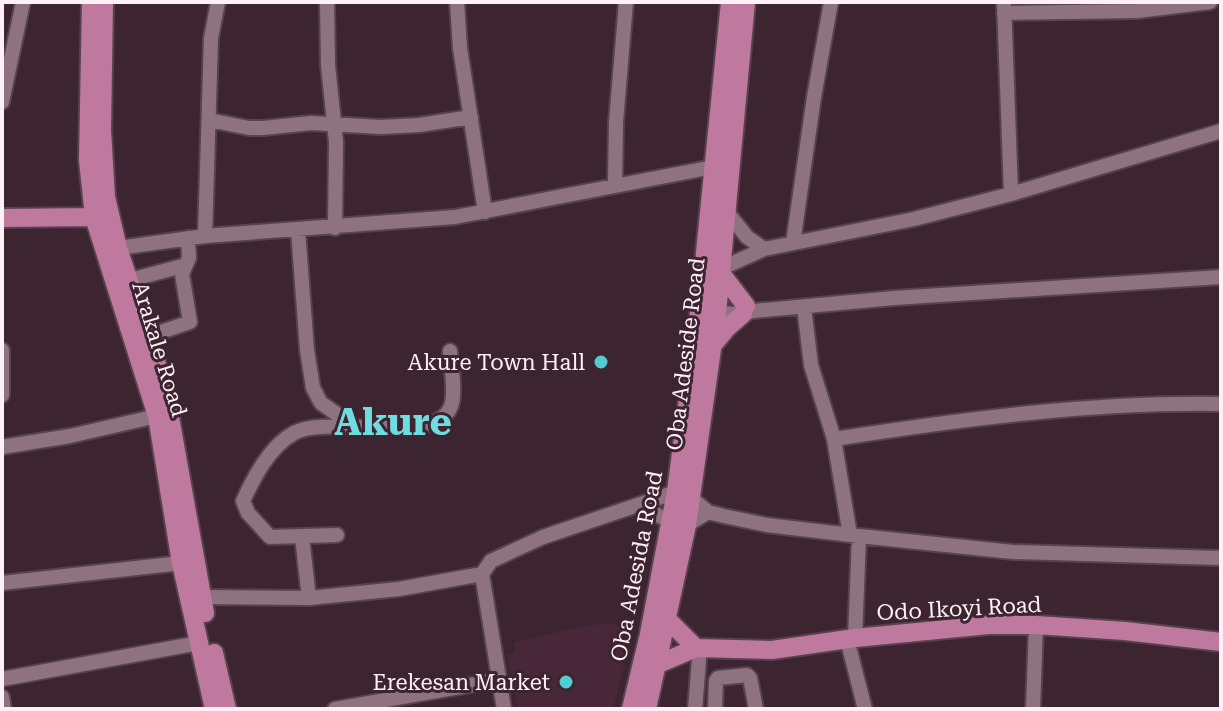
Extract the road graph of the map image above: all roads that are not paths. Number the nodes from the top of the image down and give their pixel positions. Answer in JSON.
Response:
{"nodes":[{"id":1,"x":23,"y":2,"type":"edge"},
{"id":2,"x":91,"y":2,"type":"edge"},
{"id":3,"x":104,"y":2,"type":"edge"},
{"id":4,"x":218,"y":2,"type":"edge"},
{"id":5,"x":327,"y":2,"type":"edge"},
{"id":6,"x":457,"y":2,"type":"edge"},
{"id":7,"x":626,"y":2,"type":"edge"},
{"id":8,"x":730,"y":2,"type":"edge"},
{"id":9,"x":746,"y":2,"type":"edge"},
{"id":10,"x":831,"y":2,"type":"edge"},
{"id":11,"x":1210,"y":2,"type":"edge"},
{"id":12,"x":1004,"y":8,"type":"edge"},
{"id":13,"x":96,"y":91,"type":"junction"},
{"id":14,"x":2,"y":102,"type":"edge"},
{"id":15,"x":471,"y":117,"type":"junction"},
{"id":16,"x":209,"y":120,"type":"junction"},
{"id":17,"x":334,"y":124,"type":"junction"},
{"id":18,"x":1221,"y":131,"type":"edge"},
{"id":19,"x":713,"y":167,"type":"junction"},
{"id":20,"x":615,"y":184,"type":"junction"},
{"id":21,"x":1011,"y":194,"type":"junction"},
{"id":22,"x":726,"y":211,"type":"junction"},
{"id":23,"x":485,"y":212,"type":"junction"},
{"id":24,"x":94,"y":217,"type":"junction"},
{"id":25,"x":2,"y":218,"type":"edge"},
{"id":26,"x":335,"y":228,"type":"junction"},
{"id":27,"x":298,"y":230,"type":"junction"},
{"id":28,"x":205,"y":236,"type":"junction"},
{"id":29,"x":188,"y":238,"type":"junction"},
{"id":30,"x":793,"y":243,"type":"junction"},
{"id":31,"x":118,"y":248,"type":"junction"},
{"id":32,"x":764,"y":249,"type":"junction"},
{"id":33,"x":186,"y":265,"type":"junction"},
{"id":34,"x":720,"y":270,"type":"junction"},
{"id":35,"x":1221,"y":277,"type":"edge"},
{"id":36,"x":130,"y":280,"type":"junction"},
{"id":37,"x":804,"y":307,"type":"junction"},
{"id":38,"x":708,"y":308,"type":"junction"},
{"id":39,"x":747,"y":310,"type":"junction"},
{"id":40,"x":143,"y":333,"type":"junction"},
{"id":41,"x":712,"y":346,"type":"junction"},
{"id":42,"x":2,"y":350,"type":"edge"},
{"id":43,"x":450,"y":351,"type":"dead end"},
{"id":44,"x":2,"y":395,"type":"edge"},
{"id":45,"x":1221,"y":404,"type":"edge"},
{"id":46,"x":157,"y":416,"type":"junction"},
{"id":47,"x":355,"y":427,"type":"junction"},
{"id":48,"x":834,"y":439,"type":"junction"},
{"id":49,"x":2,"y":447,"type":"edge"},
{"id":50,"x":683,"y":495,"type":"junction"},
{"id":51,"x":638,"y":506,"type":"junction"},
{"id":52,"x":708,"y":512,"type":"junction"},
{"id":53,"x":680,"y":523,"type":"junction"},
{"id":54,"x":337,"y":535,"type":"dead end"},
{"id":55,"x":854,"y":535,"type":"junction"},
{"id":56,"x":302,"y":537,"type":"junction"},
{"id":57,"x":1221,"y":558,"type":"edge"},
{"id":58,"x":181,"y":563,"type":"junction"},
{"id":59,"x":482,"y":574,"type":"junction"},
{"id":60,"x":2,"y":583,"type":"edge"},
{"id":61,"x":201,"y":597,"type":"junction"},
{"id":62,"x":309,"y":598,"type":"junction"},
{"id":63,"x":666,"y":618,"type":"junction"},
{"id":64,"x":1036,"y":625,"type":"junction"},
{"id":65,"x":851,"y":639,"type":"junction"},
{"id":66,"x":1221,"y":642,"type":"edge"},
{"id":67,"x":199,"y":643,"type":"junction"},
{"id":68,"x":698,"y":648,"type":"junction"},
{"id":69,"x":656,"y":665,"type":"junction"},
{"id":70,"x":2,"y":679,"type":"edge"},
{"id":71,"x":499,"y":680,"type":"junction"},
{"id":72,"x":2,"y":697,"type":"edge"},
{"id":73,"x":4,"y":709,"type":"edge"},
{"id":74,"x":214,"y":709,"type":"edge"},
{"id":75,"x":227,"y":709,"type":"edge"},
{"id":76,"x":335,"y":709,"type":"edge"},
{"id":77,"x":504,"y":709,"type":"edge"},
{"id":78,"x":631,"y":709,"type":"edge"},
{"id":79,"x":647,"y":709,"type":"edge"},
{"id":80,"x":695,"y":709,"type":"edge"},
{"id":81,"x":715,"y":709,"type":"edge"},
{"id":82,"x":756,"y":709,"type":"edge"},
{"id":83,"x":865,"y":709,"type":"edge"},
{"id":84,"x":1033,"y":709,"type":"edge"}],
"edges":[{"from":1,"to":14,"type":"street"},
{"from":2,"to":13,"type":"main road","name":"Arakale Road"},
{"from":3,"to":13,"type":"main road","name":"Arakale Road"},
{"from":4,"to":16,"type":"street"},
{"from":5,"to":17,"type":"street"},
{"from":6,"to":15,"type":"street"},
{"from":7,"to":20,"type":"street"},
{"from":8,"to":19,"type":"main road","name":"Oba Adesida Road"},
{"from":9,"to":22,"type":"main road","name":"Oba Adeside Road"},
{"from":10,"to":30,"type":"street"},
{"from":11,"to":12,"type":"street"},
{"from":12,"to":21,"type":"street"},
{"from":13,"to":24,"type":"main road","name":"Arakale Road"},
{"from":13,"to":31,"type":"main road","name":"Arakale Road"},
{"from":15,"to":17,"type":"street"},
{"from":15,"to":23,"type":"street"},
{"from":16,"to":17,"type":"street"},
{"from":16,"to":28,"type":"street"},
{"from":17,"to":26,"type":"street"},
{"from":18,"to":21,"type":"street"},
{"from":19,"to":20,"type":"street"},
{"from":19,"to":38,"type":"main road","name":"Oba Adesida Road"},
{"from":20,"to":23,"type":"street"},
{"from":21,"to":30,"type":"street"},
{"from":22,"to":32,"type":"street"},
{"from":22,"to":34,"type":"main road","name":"Oba Adeside Road"},
{"from":23,"to":26,"type":"street"},
{"from":24,"to":25,"type":"main road"},
{"from":24,"to":40,"type":"main road","name":"Arakale Road"},
{"from":26,"to":27,"type":"street"},
{"from":27,"to":28,"type":"street"},
{"from":27,"to":47,"type":"street"},
{"from":28,"to":29,"type":"street"},
{"from":29,"to":31,"type":"street"},
{"from":29,"to":33,"type":"street"},
{"from":30,"to":32,"type":"street"},
{"from":31,"to":36,"type":"main road","name":"Arakale Road"},
{"from":32,"to":34,"type":"street"},
{"from":33,"to":36,"type":"street"},
{"from":33,"to":40,"type":"street"},
{"from":34,"to":38,"type":"main road","name":"Oba Adeside Road"},
{"from":34,"to":39,"type":"main road"},
{"from":35,"to":37,"type":"street"},
{"from":36,"to":40,"type":"main road","name":"Arakale Road"},
{"from":37,"to":39,"type":"street"},
{"from":37,"to":48,"type":"street"},
{"from":38,"to":39,"type":"street"},
{"from":38,"to":41,"type":"main road","name":"Oba Adeside Road"},
{"from":38,"to":50,"type":"main road","name":"Oba Adesida Road"},
{"from":39,"to":41,"type":"main road"},
{"from":40,"to":46,"type":"main road","name":"Arakale Road"},
{"from":40,"to":61,"type":"main road","name":"Arakale Road"},
{"from":41,"to":50,"type":"main road","name":"Oba Adeside Road"},
{"from":42,"to":44,"type":"street"},
{"from":43,"to":47,"type":"street"},
{"from":45,"to":48,"type":"street"},
{"from":46,"to":49,"type":"street"},
{"from":46,"to":58,"type":"main road","name":"Arakale Road"},
{"from":47,"to":56,"type":"street"},
{"from":48,"to":55,"type":"street"},
{"from":50,"to":51,"type":"street"},
{"from":50,"to":52,"type":"street"},
{"from":50,"to":53,"type":"main road","name":"Oba Adesida Road"},
{"from":51,"to":53,"type":"street"},
{"from":51,"to":59,"type":"street"},
{"from":52,"to":53,"type":"street"},
{"from":52,"to":55,"type":"street"},
{"from":53,"to":63,"type":"main road"},
{"from":53,"to":78,"type":"main road","name":"Oba Adesida Road"},
{"from":54,"to":56,"type":"street"},
{"from":55,"to":57,"type":"street"},
{"from":55,"to":65,"type":"street"},
{"from":56,"to":62,"type":"street"},
{"from":58,"to":60,"type":"street"},
{"from":58,"to":67,"type":"main road","name":"Arakale Road"},
{"from":59,"to":62,"type":"street"},
{"from":59,"to":71,"type":"street"},
{"from":61,"to":62,"type":"street"},
{"from":61,"to":75,"type":"main road","name":"Arakale Road"},
{"from":63,"to":68,"type":"main road"},
{"from":63,"to":69,"type":"main road"},
{"from":64,"to":65,"type":"main road","name":"Odo Ikoyi Road"},
{"from":64,"to":66,"type":"main road","name":"Odo Ikoyi Road"},
{"from":64,"to":84,"type":"street"},
{"from":65,"to":68,"type":"main road","name":"Odo Ikoyi Road"},
{"from":65,"to":83,"type":"street"},
{"from":67,"to":70,"type":"street"},
{"from":67,"to":74,"type":"main road","name":"Arakale Road"},
{"from":68,"to":69,"type":"main road"},
{"from":68,"to":80,"type":"street"},
{"from":69,"to":79,"type":"main road"},
{"from":71,"to":76,"type":"street"},
{"from":71,"to":77,"type":"street"},
{"from":72,"to":73,"type":"street"},
{"from":81,"to":82,"type":"street"}]}
